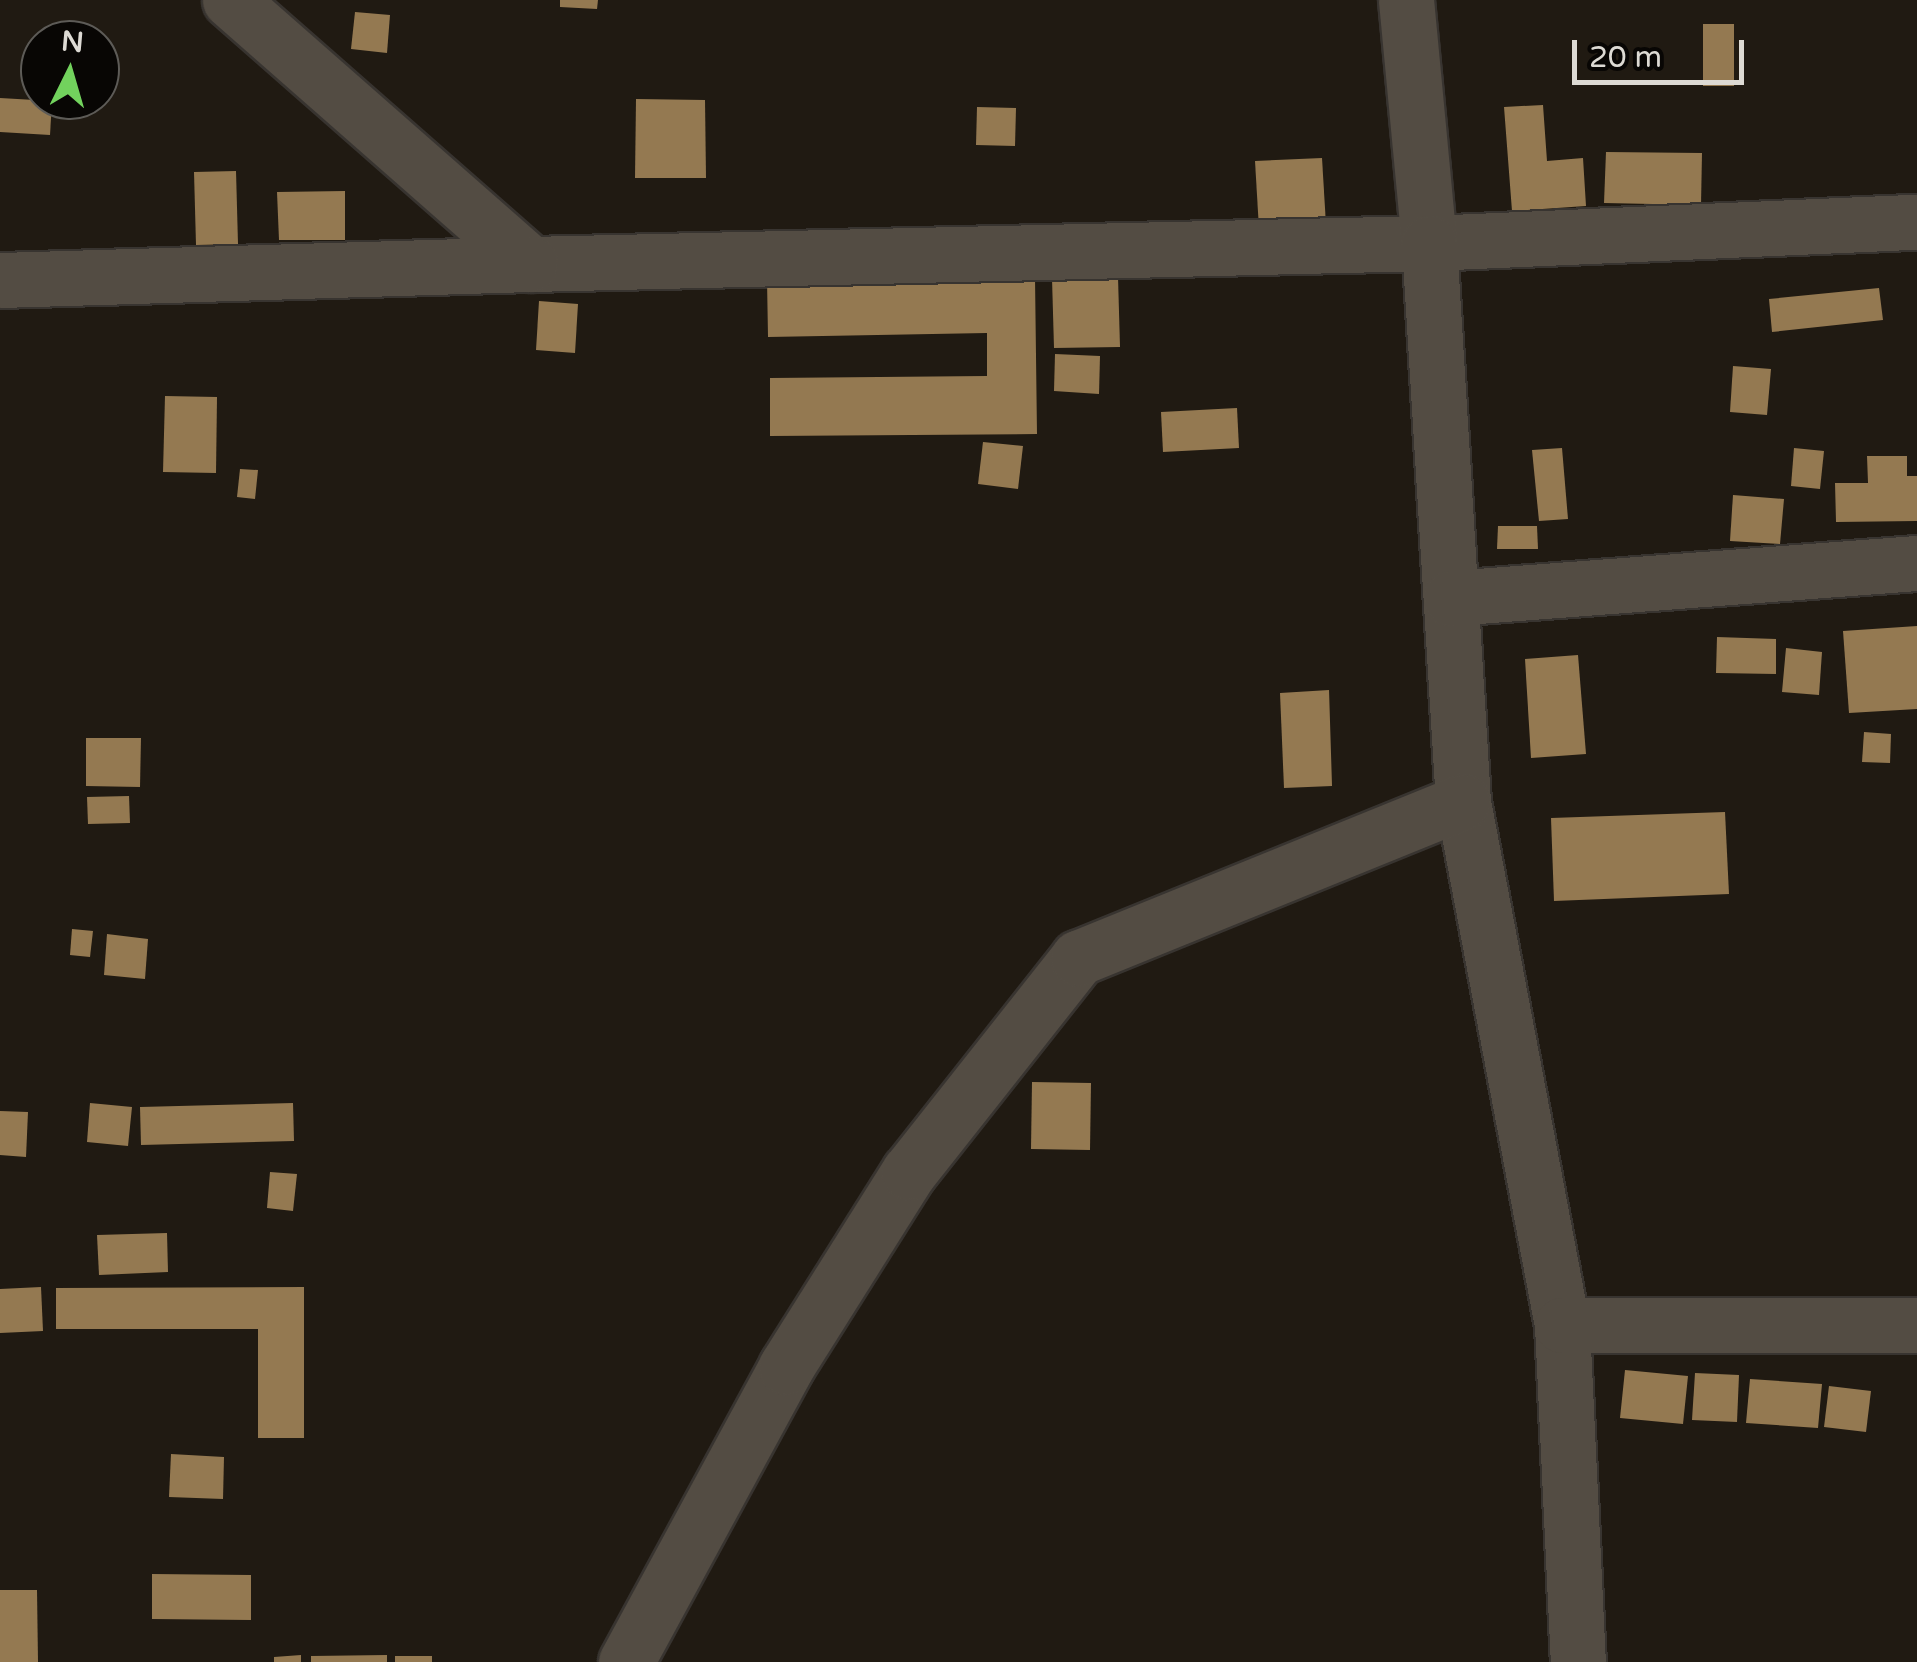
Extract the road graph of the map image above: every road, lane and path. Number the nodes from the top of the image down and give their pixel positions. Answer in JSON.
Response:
{"nodes":[{"id":1,"x":230,"y":0,"type":"edge"},
{"id":2,"x":1406,"y":0,"type":"edge"},
{"id":3,"x":1917,"y":222,"type":"edge"},
{"id":4,"x":1429,"y":243,"type":"junction"},
{"id":5,"x":530,"y":264,"type":"junction"},
{"id":6,"x":0,"y":280,"type":"edge"},
{"id":7,"x":1917,"y":562,"type":"edge"},
{"id":8,"x":1451,"y":598,"type":"junction"},
{"id":9,"x":1463,"y":802,"type":"junction"},
{"id":10,"x":1562,"y":1325,"type":"junction"},
{"id":11,"x":1917,"y":1325,"type":"edge"},
{"id":12,"x":626,"y":1662,"type":"edge"},
{"id":13,"x":1578,"y":1662,"type":"edge"}],
"edges":[{"from":1,"to":5,"type":"street"},
{"from":2,"to":4,"type":"street"},
{"from":3,"to":4,"type":"street"},
{"from":4,"to":5,"type":"street"},
{"from":4,"to":8,"type":"street"},
{"from":5,"to":6,"type":"street"},
{"from":7,"to":8,"type":"street"},
{"from":8,"to":9,"type":"street"},
{"from":9,"to":10,"type":"street"},
{"from":9,"to":12,"type":"street"},
{"from":10,"to":11,"type":"street"},
{"from":10,"to":13,"type":"street"}]}
